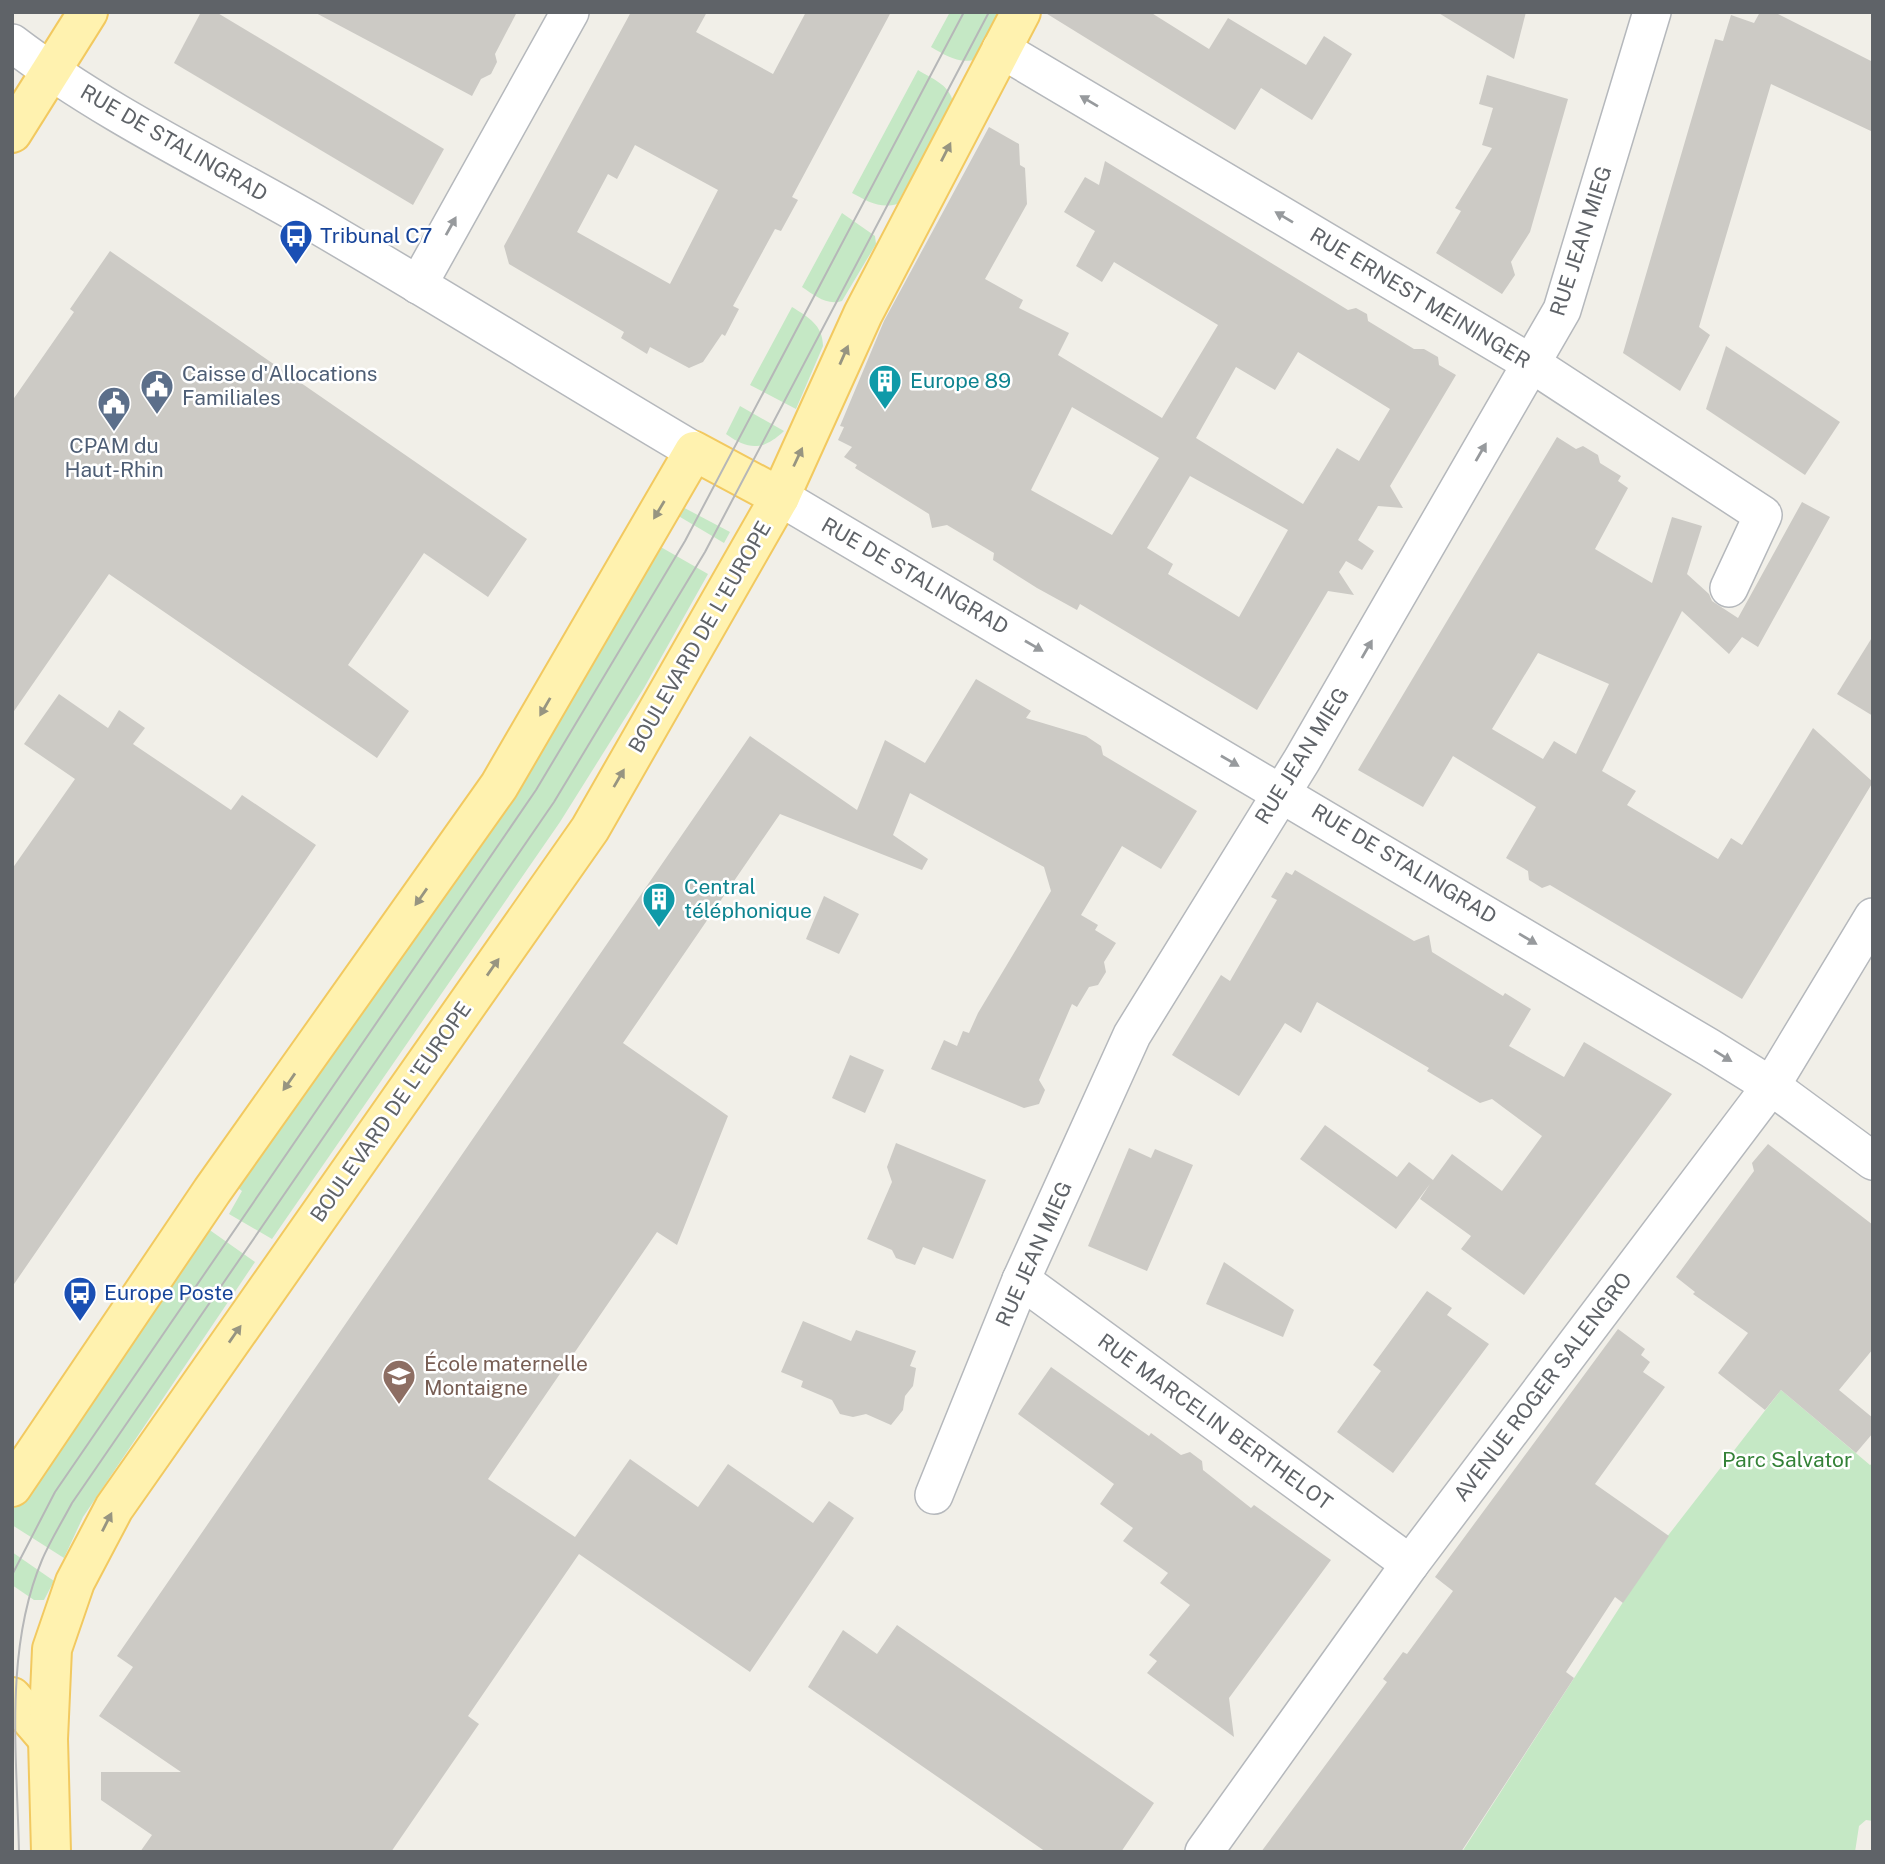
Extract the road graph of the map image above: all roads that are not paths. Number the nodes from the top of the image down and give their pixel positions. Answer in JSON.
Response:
{"nodes":[{"id":1,"x":88,"y":12,"type":"edge"},
{"id":2,"x":570,"y":12,"type":"edge"},
{"id":3,"x":1021,"y":12,"type":"edge"},
{"id":4,"x":1652,"y":12,"type":"edge"},
{"id":5,"x":12,"y":43,"type":"edge"},
{"id":6,"x":1001,"y":49,"type":"junction"},
{"id":7,"x":51,"y":72,"type":"junction"},
{"id":8,"x":12,"y":133,"type":"edge"},
{"id":9,"x":418,"y":285,"type":"junction"},
{"id":10,"x":1532,"y":364,"type":"junction"},
{"id":11,"x":694,"y":451,"type":"junction"},
{"id":12,"x":780,"y":497,"type":"junction"},
{"id":13,"x":1729,"y":588,"type":"dead end"},
{"id":14,"x":1280,"y":791,"type":"junction"},
{"id":15,"x":1873,"y":918,"type":"edge"},
{"id":16,"x":1771,"y":1086,"type":"junction"},
{"id":17,"x":1873,"y":1161,"type":"edge"},
{"id":18,"x":1021,"y":1280,"type":"junction"},
{"id":19,"x":12,"y":1487,"type":"edge"},
{"id":20,"x":934,"y":1494,"type":"dead end"},
{"id":21,"x":1410,"y":1564,"type":"junction"},
{"id":22,"x":12,"y":1697,"type":"edge"},
{"id":23,"x":48,"y":1739,"type":"junction"},
{"id":24,"x":51,"y":1852,"type":"edge"},
{"id":25,"x":1204,"y":1852,"type":"edge"}],
"edges":[{"from":1,"to":7,"type":"main road"},
{"from":9,"to":2,"type":"street","one_way":true},
{"from":3,"to":6,"type":"main road","name":"BOULEVARD DE L'EUROPE"},
{"from":4,"to":10,"type":"street","name":"RUE JEAN MIEG"},
{"from":5,"to":7,"type":"street","name":"RUE DE STALINGRAD"},
{"from":10,"to":6,"type":"street","name":"RUE ERNEST MEININGER","one_way":true},
{"from":12,"to":6,"type":"main road","name":"BOULEVARD DE L'EUROPE","one_way":true},
{"from":7,"to":8,"type":"main road"},
{"from":7,"to":9,"type":"street","name":"RUE DE STALINGRAD"},
{"from":9,"to":11,"type":"street","name":"RUE DE STALINGRAD"},
{"from":10,"to":13,"type":"street","name":"RUE ERNEST MEININGER"},
{"from":14,"to":10,"type":"street","name":"RUE JEAN MIEG","one_way":true},
{"from":11,"to":12,"type":"main road","name":"BOULEVARD DE L'EUROPE"},
{"from":11,"to":19,"type":"main road","one_way":true},
{"from":12,"to":14,"type":"street","name":"RUE DE STALINGRAD","one_way":true},
{"from":23,"to":12,"type":"main road","name":"BOULEVARD DE L'EUROPE","one_way":true},
{"from":14,"to":16,"type":"street","name":"RUE DE STALINGRAD","one_way":true},
{"from":14,"to":18,"type":"street","name":"RUE JEAN MIEG"},
{"from":15,"to":16,"type":"street","name":"AVENUE ROGER SALENGRO"},
{"from":16,"to":17,"type":"street","name":"RUE DE STALINGRAD"},
{"from":16,"to":21,"type":"street","name":"AVENUE ROGER SALENGRO"},
{"from":18,"to":20,"type":"street","name":"RUE JEAN MIEG"},
{"from":18,"to":21,"type":"street","name":"RUE MARCELIN BERTHELOT"},
{"from":21,"to":25,"type":"street","name":"AVENUE ROGER SALENGRO"},
{"from":22,"to":23,"type":"main road"},
{"from":23,"to":24,"type":"main road","name":"BOULEVARD DE L'EUROPE"}]}
